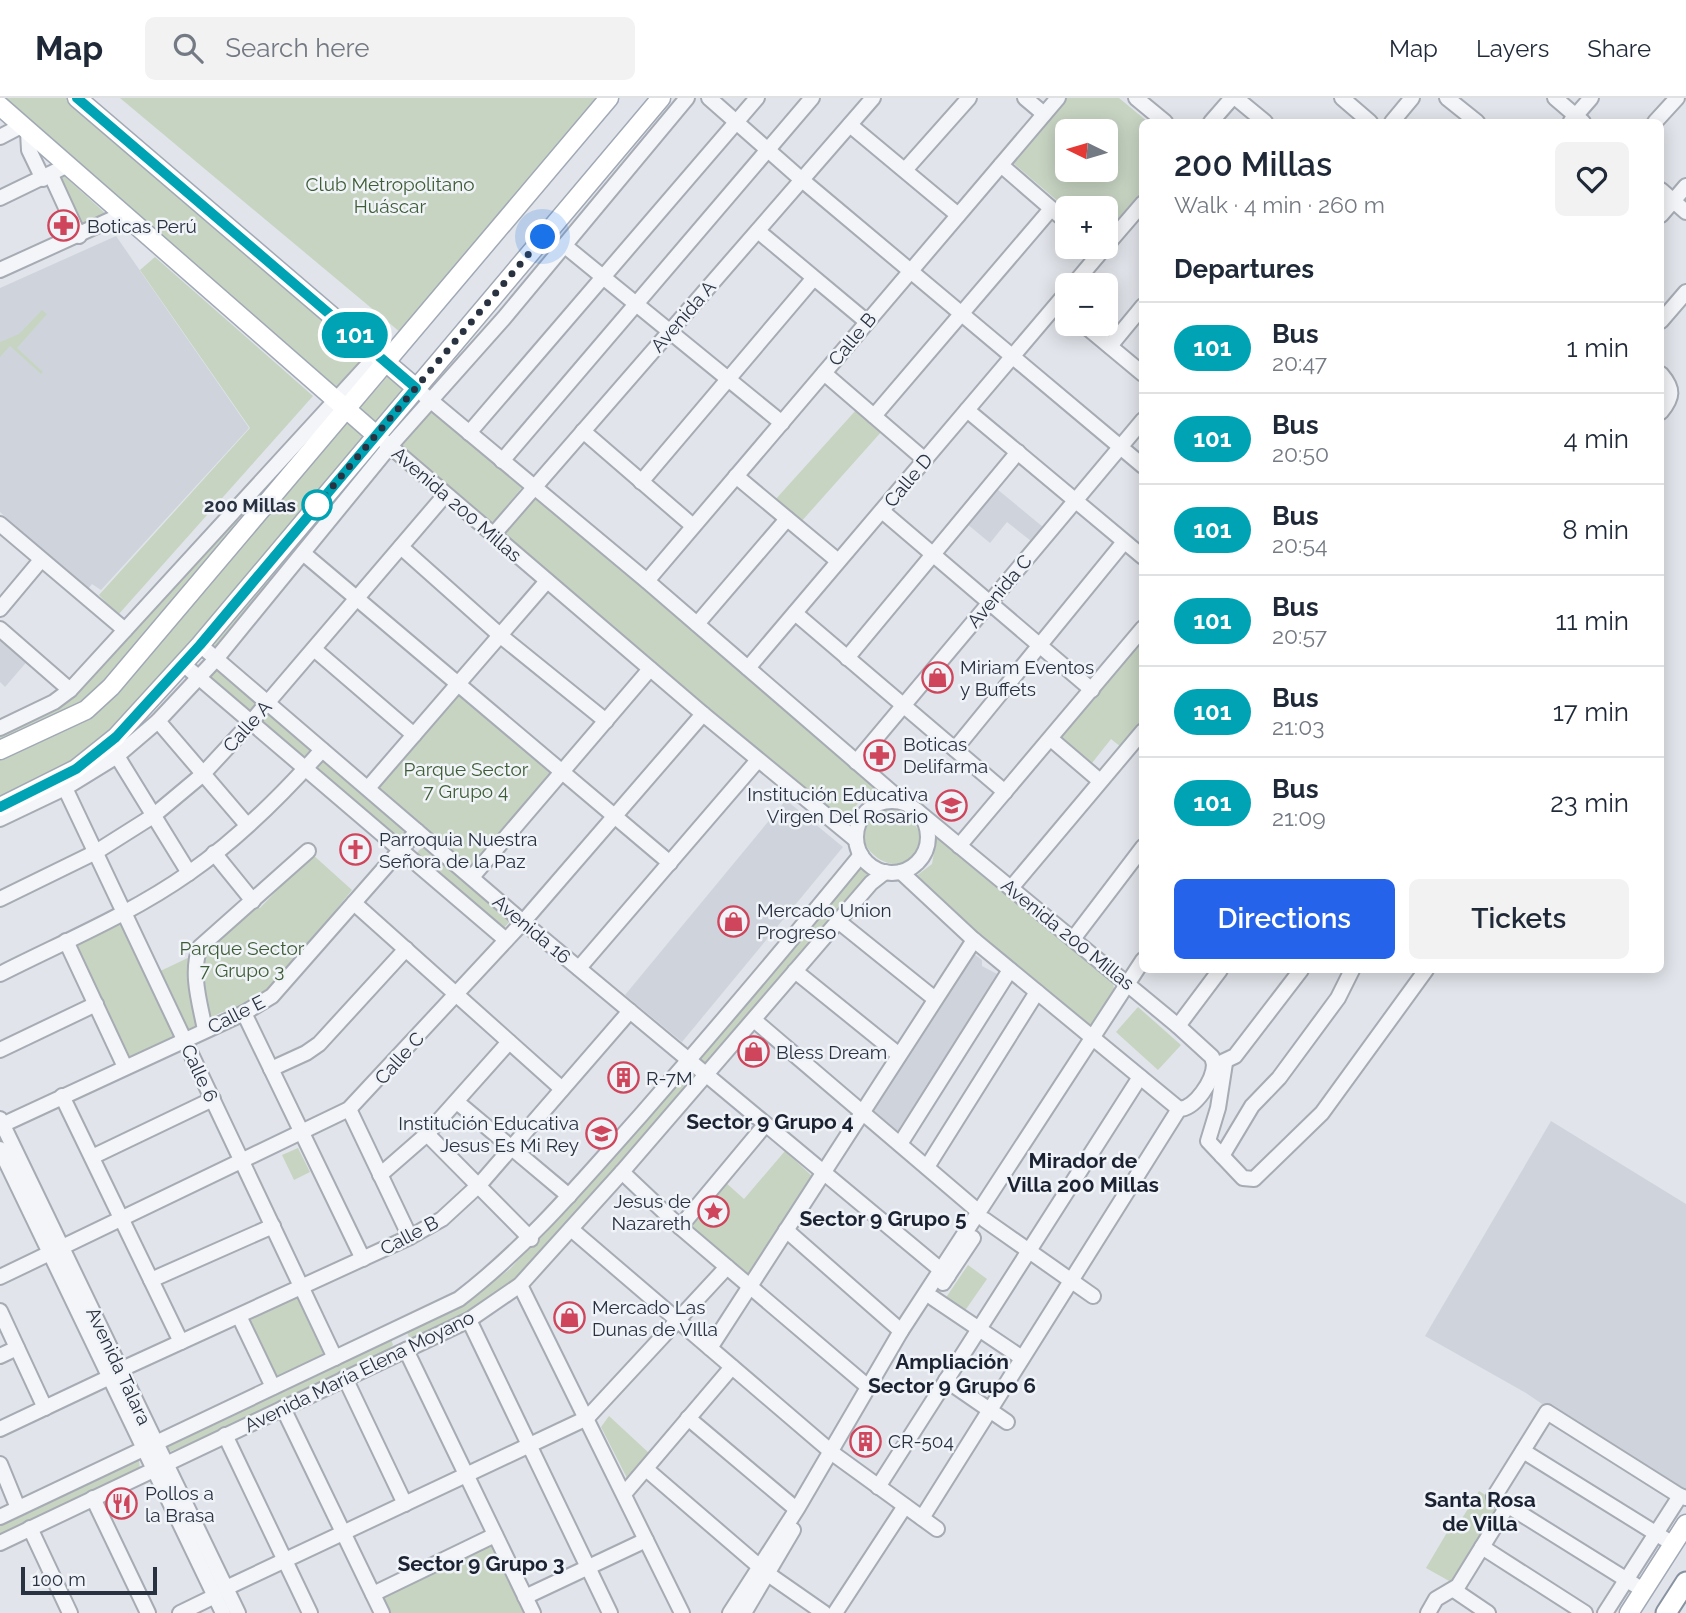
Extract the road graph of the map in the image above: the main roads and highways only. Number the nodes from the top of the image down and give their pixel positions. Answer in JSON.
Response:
{"nodes":[{"id":1,"x":77,"y":98,"type":"edge"},
{"id":2,"x":609,"y":98,"type":"edge"},
{"id":3,"x":661,"y":98,"type":"edge"},
{"id":4,"x":0,"y":106,"type":"edge"},
{"id":5,"x":386,"y":356,"type":"junction"},
{"id":6,"x":416,"y":388,"type":"junction"},
{"id":7,"x":342,"y":405,"type":"junction"},
{"id":8,"x":383,"y":440,"type":"junction"},
{"id":9,"x":0,"y":750,"type":"edge"},
{"id":10,"x":0,"y":807,"type":"edge"},
{"id":11,"x":1686,"y":1524,"type":"edge"},
{"id":12,"x":1686,"y":1582,"type":"edge"},
{"id":13,"x":1629,"y":1613,"type":"edge"},
{"id":14,"x":1666,"y":1613,"type":"edge"}],
"edges":[{"from":1,"to":5,"type":"main road"},
{"from":2,"to":5,"type":"main road"},
{"from":3,"to":6,"type":"main road"},
{"from":4,"to":7,"type":"main road","name":"Avenida 200 Millas"},
{"from":5,"to":6,"type":"main road"},
{"from":5,"to":7,"type":"main road"},
{"from":6,"to":8,"type":"main road"},
{"from":7,"to":8,"type":"main road","name":"Avenida 200 Millas"},
{"from":7,"to":9,"type":"main road"},
{"from":8,"to":10,"type":"main road"},
{"from":11,"to":13,"type":"main road"},
{"from":12,"to":14,"type":"highway"}]}
